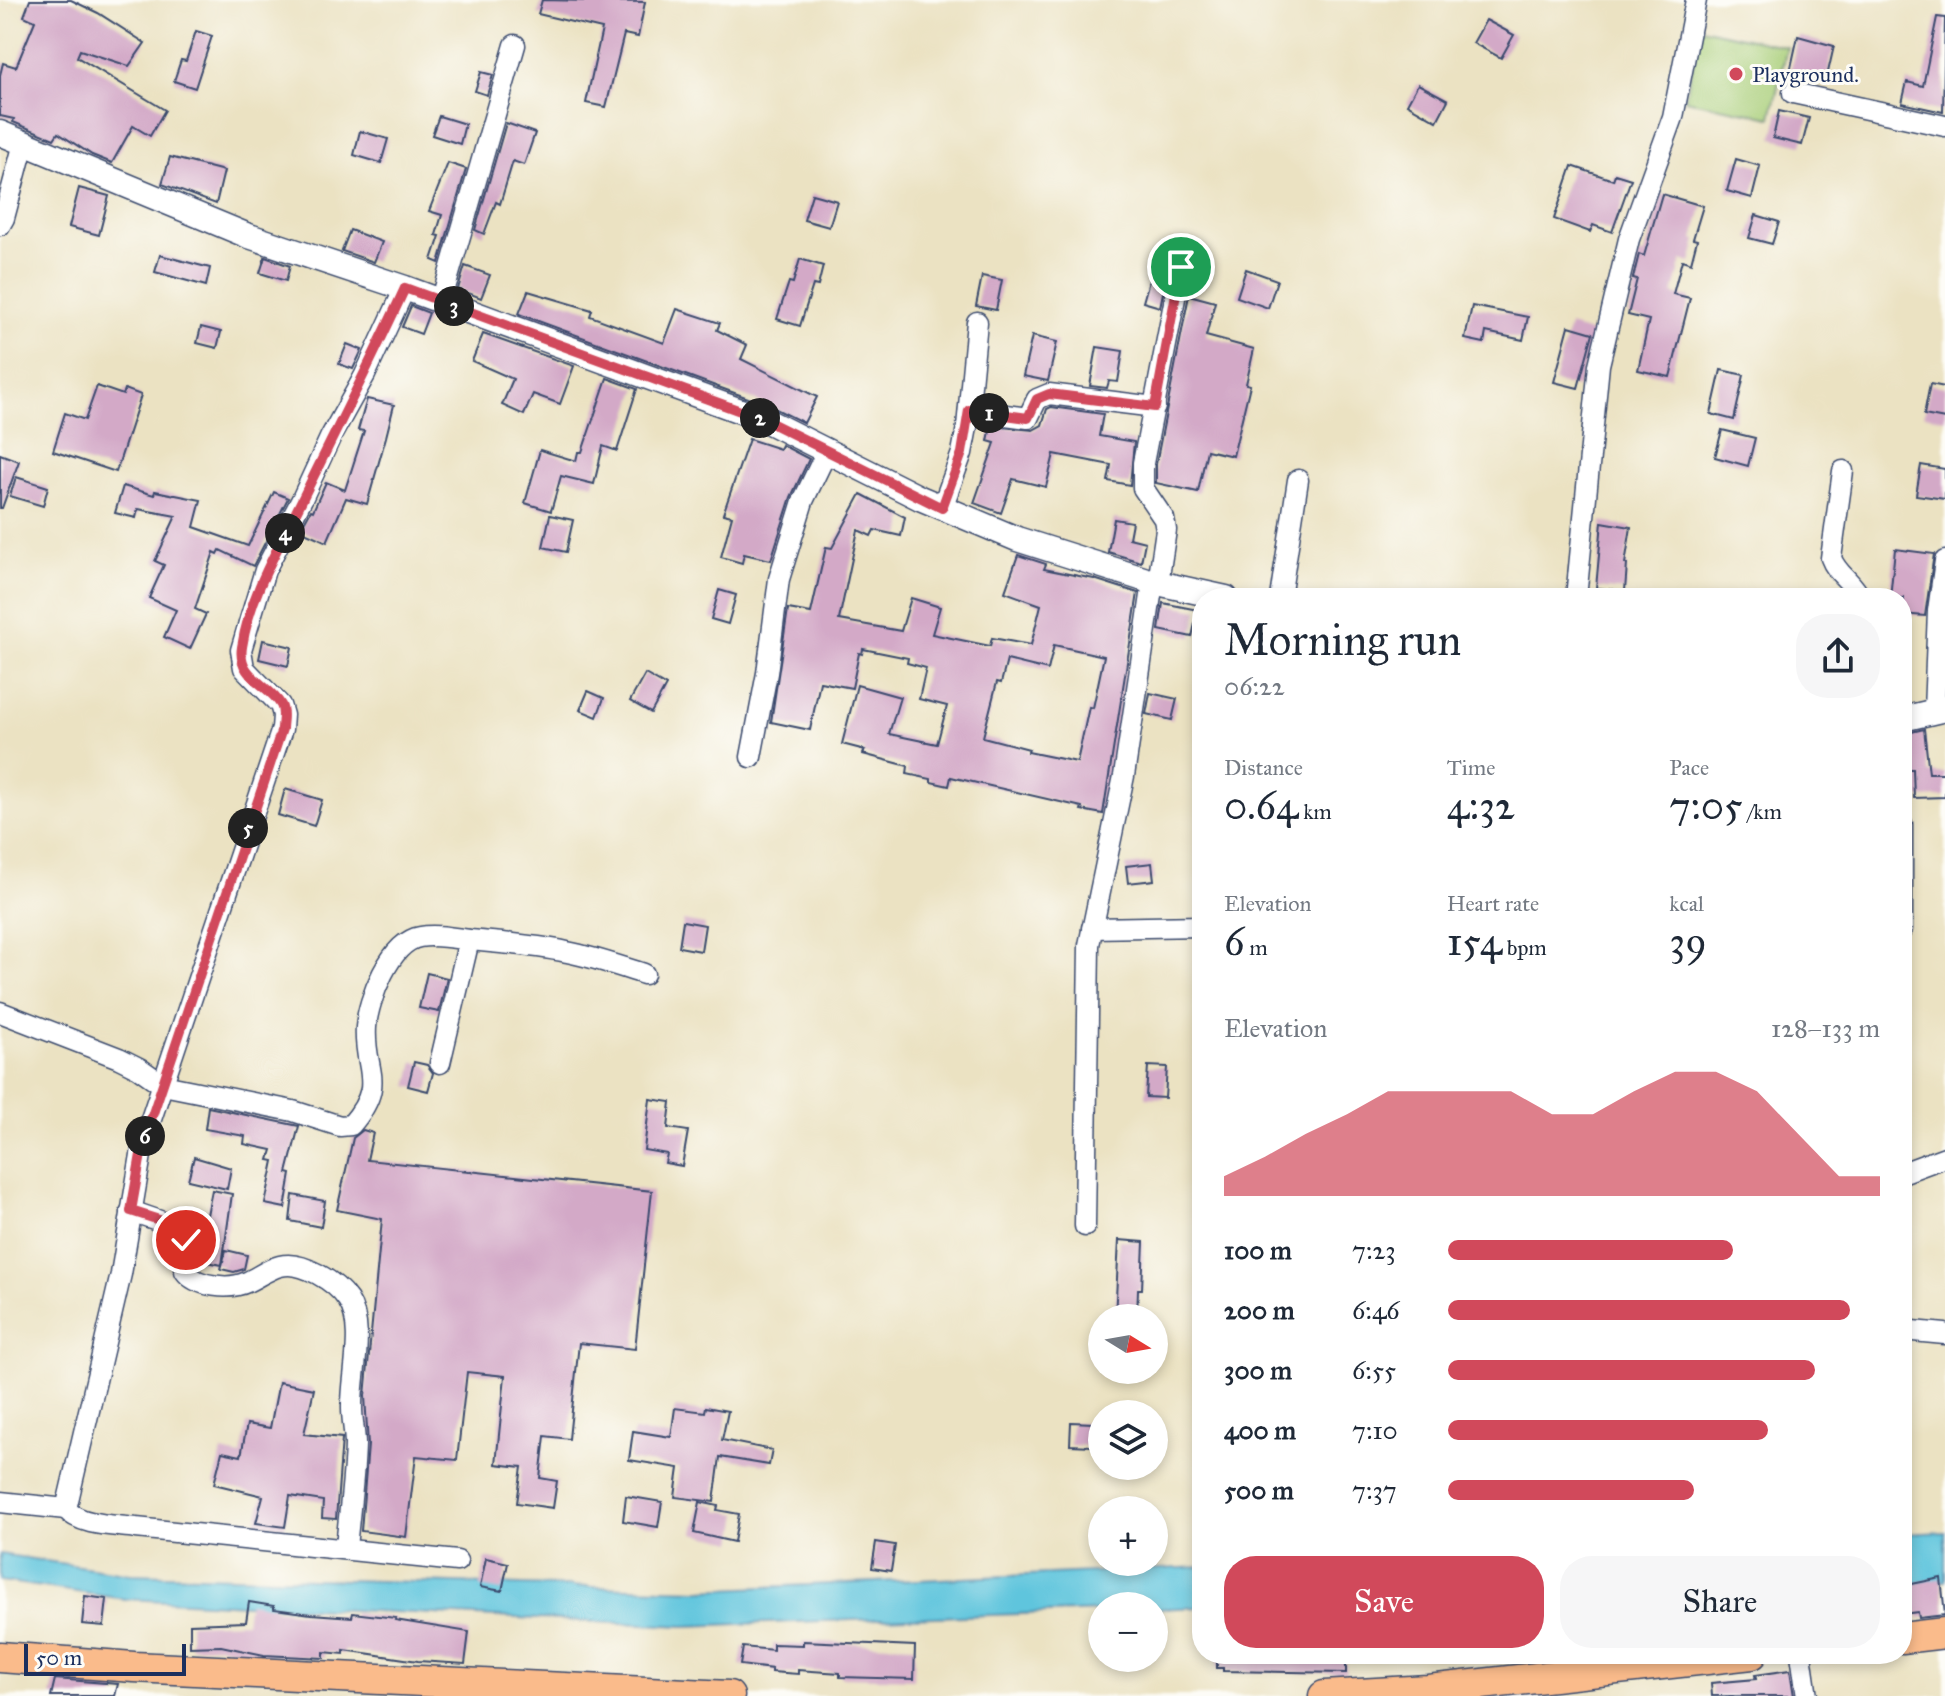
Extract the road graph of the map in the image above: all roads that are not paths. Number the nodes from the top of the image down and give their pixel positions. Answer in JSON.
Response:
{"nodes":[{"id":1,"x":1696,"y":0,"type":"edge"},
{"id":2,"x":515,"y":45,"type":"dead end"},
{"id":3,"x":1793,"y":93,"type":"dead end"},
{"id":4,"x":1945,"y":126,"type":"edge"},
{"id":5,"x":0,"y":133,"type":"edge"},
{"id":6,"x":24,"y":143,"type":"junction"},
{"id":7,"x":0,"y":225,"type":"edge"},
{"id":8,"x":1181,"y":267,"type":"dead end"},
{"id":9,"x":405,"y":288,"type":"junction"},
{"id":10,"x":441,"y":302,"type":"junction"},
{"id":11,"x":977,"y":322,"type":"dead end"},
{"id":12,"x":1155,"y":407,"type":"junction"},
{"id":13,"x":969,"y":410,"type":"junction"},
{"id":14,"x":827,"y":451,"type":"junction"},
{"id":15,"x":1843,"y":471,"type":"dead end"},
{"id":16,"x":1298,"y":480,"type":"dead end"},
{"id":17,"x":942,"y":508,"type":"junction"},
{"id":18,"x":1945,"y":561,"type":"edge"},
{"id":19,"x":1156,"y":582,"type":"junction"},
{"id":20,"x":1282,"y":588,"type":"edge"},
{"id":21,"x":1577,"y":588,"type":"edge"},
{"id":22,"x":1854,"y":588,"type":"edge"},
{"id":23,"x":1192,"y":590,"type":"edge"},
{"id":24,"x":1939,"y":710,"type":"edge"},
{"id":25,"x":1912,"y":717,"type":"edge"},
{"id":26,"x":751,"y":757,"type":"dead end"},
{"id":27,"x":1192,"y":926,"type":"edge"},
{"id":28,"x":1092,"y":928,"type":"junction"},
{"id":29,"x":469,"y":940,"type":"junction"},
{"id":30,"x":644,"y":974,"type":"dead end"},
{"id":31,"x":0,"y":1012,"type":"edge"},
{"id":32,"x":440,"y":1063,"type":"dead end"},
{"id":33,"x":163,"y":1085,"type":"junction"},
{"id":34,"x":1945,"y":1157,"type":"edge"},
{"id":35,"x":1912,"y":1169,"type":"edge"},
{"id":36,"x":131,"y":1211,"type":"junction"},
{"id":37,"x":1085,"y":1226,"type":"dead end"},
{"id":38,"x":1912,"y":1331,"type":"edge"},
{"id":39,"x":1945,"y":1334,"type":"edge"},
{"id":40,"x":0,"y":1502,"type":"edge"},
{"id":41,"x":66,"y":1509,"type":"junction"},
{"id":42,"x":346,"y":1548,"type":"junction"},
{"id":43,"x":457,"y":1561,"type":"dead end"},
{"id":44,"x":1945,"y":1633,"type":"edge"},
{"id":45,"x":1912,"y":1637,"type":"edge"},
{"id":46,"x":0,"y":1657,"type":"edge"},
{"id":47,"x":1669,"y":1664,"type":"edge"},
{"id":48,"x":1802,"y":1664,"type":"edge"},
{"id":49,"x":472,"y":1689,"type":"edge"},
{"id":50,"x":1427,"y":1693,"type":"edge"},
{"id":51,"x":729,"y":1696,"type":"edge"},
{"id":52,"x":1324,"y":1696,"type":"edge"},
{"id":53,"x":1807,"y":1696,"type":"edge"}],
"edges":[{"from":1,"to":21,"type":"street"},
{"from":2,"to":10,"type":"street"},
{"from":3,"to":4,"type":"street"},
{"from":5,"to":6,"type":"street"},
{"from":6,"to":7,"type":"street"},
{"from":6,"to":9,"type":"street"},
{"from":8,"to":12,"type":"street"},
{"from":9,"to":10,"type":"street"},
{"from":9,"to":33,"type":"street"},
{"from":10,"to":14,"type":"street"},
{"from":11,"to":13,"type":"street"},
{"from":12,"to":13,"type":"street"},
{"from":12,"to":19,"type":"street"},
{"from":13,"to":17,"type":"street"},
{"from":14,"to":17,"type":"street"},
{"from":14,"to":26,"type":"street"},
{"from":15,"to":22,"type":"street"},
{"from":16,"to":20,"type":"street"},
{"from":17,"to":19,"type":"street"},
{"from":18,"to":24,"type":"street"},
{"from":19,"to":23,"type":"street"},
{"from":19,"to":28,"type":"street"},
{"from":24,"to":25,"type":"street"},
{"from":27,"to":28,"type":"street"},
{"from":28,"to":37,"type":"street"},
{"from":29,"to":30,"type":"street"},
{"from":29,"to":32,"type":"street"},
{"from":29,"to":33,"type":"street"},
{"from":31,"to":33,"type":"street"},
{"from":33,"to":36,"type":"street"},
{"from":34,"to":35,"type":"street"},
{"from":36,"to":41,"type":"street"},
{"from":36,"to":42,"type":"street"},
{"from":38,"to":39,"type":"street"},
{"from":40,"to":41,"type":"street"},
{"from":41,"to":42,"type":"street"},
{"from":42,"to":43,"type":"street"},
{"from":44,"to":45,"type":"main road"},
{"from":46,"to":49,"type":"main road"},
{"from":47,"to":50,"type":"main road"},
{"from":48,"to":53,"type":"street"},
{"from":49,"to":51,"type":"main road"},
{"from":50,"to":52,"type":"main road"}]}
